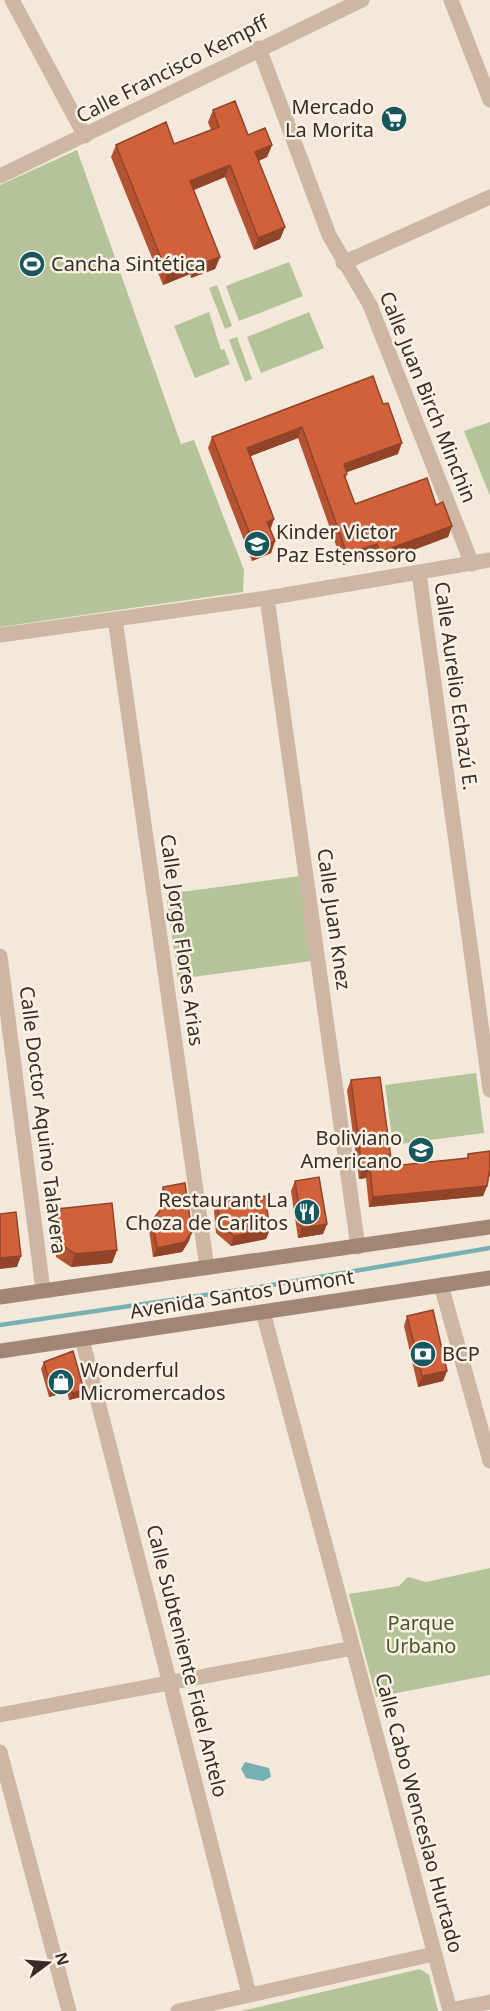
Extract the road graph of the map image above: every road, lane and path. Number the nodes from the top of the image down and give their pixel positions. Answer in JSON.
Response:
{"nodes":[{"id":1,"x":12,"y":0,"type":"edge"},
{"id":2,"x":362,"y":0,"type":"edge"},
{"id":3,"x":451,"y":0,"type":"edge"},
{"id":4,"x":259,"y":48,"type":"junction"},
{"id":5,"x":490,"y":100,"type":"edge"},
{"id":6,"x":85,"y":136,"type":"junction"},
{"id":7,"x":0,"y":176,"type":"edge"},
{"id":8,"x":490,"y":197,"type":"edge"},
{"id":9,"x":343,"y":263,"type":"junction"},
{"id":10,"x":490,"y":560,"type":"edge"},
{"id":11,"x":472,"y":564,"type":"junction"},
{"id":12,"x":419,"y":573,"type":"junction"},
{"id":13,"x":267,"y":598,"type":"junction"},
{"id":14,"x":115,"y":619,"type":"junction"},
{"id":15,"x":0,"y":635,"type":"edge"},
{"id":16,"x":0,"y":956,"type":"edge"},
{"id":17,"x":490,"y":1090,"type":"edge"},
{"id":18,"x":490,"y":1227,"type":"edge"},
{"id":19,"x":358,"y":1247,"type":"junction"},
{"id":20,"x":207,"y":1268,"type":"junction"},
{"id":21,"x":490,"y":1278,"type":"edge"},
{"id":22,"x":441,"y":1285,"type":"junction"},
{"id":23,"x":43,"y":1290,"type":"junction"},
{"id":24,"x":0,"y":1297,"type":"edge"},
{"id":25,"x":263,"y":1312,"type":"junction"},
{"id":26,"x":82,"y":1339,"type":"junction"},
{"id":27,"x":0,"y":1351,"type":"edge"},
{"id":28,"x":490,"y":1461,"type":"edge"},
{"id":29,"x":353,"y":1648,"type":"junction"},
{"id":30,"x":171,"y":1683,"type":"junction"},
{"id":31,"x":0,"y":1715,"type":"edge"},
{"id":32,"x":0,"y":1752,"type":"edge"},
{"id":33,"x":434,"y":1954,"type":"junction"},
{"id":34,"x":249,"y":1994,"type":"junction"},
{"id":35,"x":490,"y":2001,"type":"edge"},
{"id":36,"x":69,"y":2011,"type":"edge"},
{"id":37,"x":178,"y":2011,"type":"edge"},
{"id":38,"x":450,"y":2011,"type":"edge"}],
"edges":[{"from":1,"to":6,"type":"street"},
{"from":2,"to":4,"type":"street","name":"Calle Francisco Kempff"},
{"from":3,"to":5,"type":"street"},
{"from":4,"to":6,"type":"street","name":"Calle Francisco Kempff"},
{"from":4,"to":9,"type":"street","name":"Calle Juan Birch Minchin"},
{"from":6,"to":7,"type":"street","name":"Calle Francisco Kempff"},
{"from":8,"to":9,"type":"street"},
{"from":9,"to":11,"type":"street","name":"Calle Juan Birch Minchin"},
{"from":10,"to":11,"type":"street"},
{"from":11,"to":12,"type":"street"},
{"from":12,"to":13,"type":"street"},
{"from":12,"to":17,"type":"street","name":"Calle Aurelio Echazú E."},
{"from":13,"to":14,"type":"street"},
{"from":13,"to":19,"type":"street","name":"Calle Juan Knez"},
{"from":14,"to":15,"type":"street"},
{"from":14,"to":20,"type":"street","name":"Calle Jorge Flores Arias"},
{"from":16,"to":23,"type":"street","name":"Calle Doctor Aquino Talavera"},
{"from":18,"to":19,"type":"main road","name":"Avenida Santos Dumont"},
{"from":19,"to":20,"type":"main road","name":"Avenida Santos Dumont"},
{"from":20,"to":23,"type":"main road","name":"Avenida Santos Dumont"},
{"from":21,"to":22,"type":"main road","name":"Avenida Santos Dumont"},
{"from":22,"to":25,"type":"main road","name":"Avenida Santos Dumont"},
{"from":22,"to":28,"type":"street"},
{"from":23,"to":24,"type":"main road","name":"Avenida Santos Dumont"},
{"from":25,"to":26,"type":"main road","name":"Avenida Santos Dumont"},
{"from":25,"to":29,"type":"street","name":"Calle Cabo Wenceslao Hurtado"},
{"from":26,"to":27,"type":"main road","name":"Avenida Santos Dumont"},
{"from":26,"to":30,"type":"street","name":"Calle Subteniente Fidel Antelo"},
{"from":29,"to":30,"type":"street"},
{"from":29,"to":33,"type":"street","name":"Calle Cabo Wenceslao Hurtado"},
{"from":30,"to":31,"type":"street"},
{"from":30,"to":34,"type":"street","name":"Calle Subteniente Fidel Antelo"},
{"from":32,"to":36,"type":"street"},
{"from":33,"to":34,"type":"street"},
{"from":33,"to":38,"type":"street","name":"Calle Cabo Wenceslao Hurtado"},
{"from":34,"to":37,"type":"street"},
{"from":35,"to":38,"type":"street"}]}
